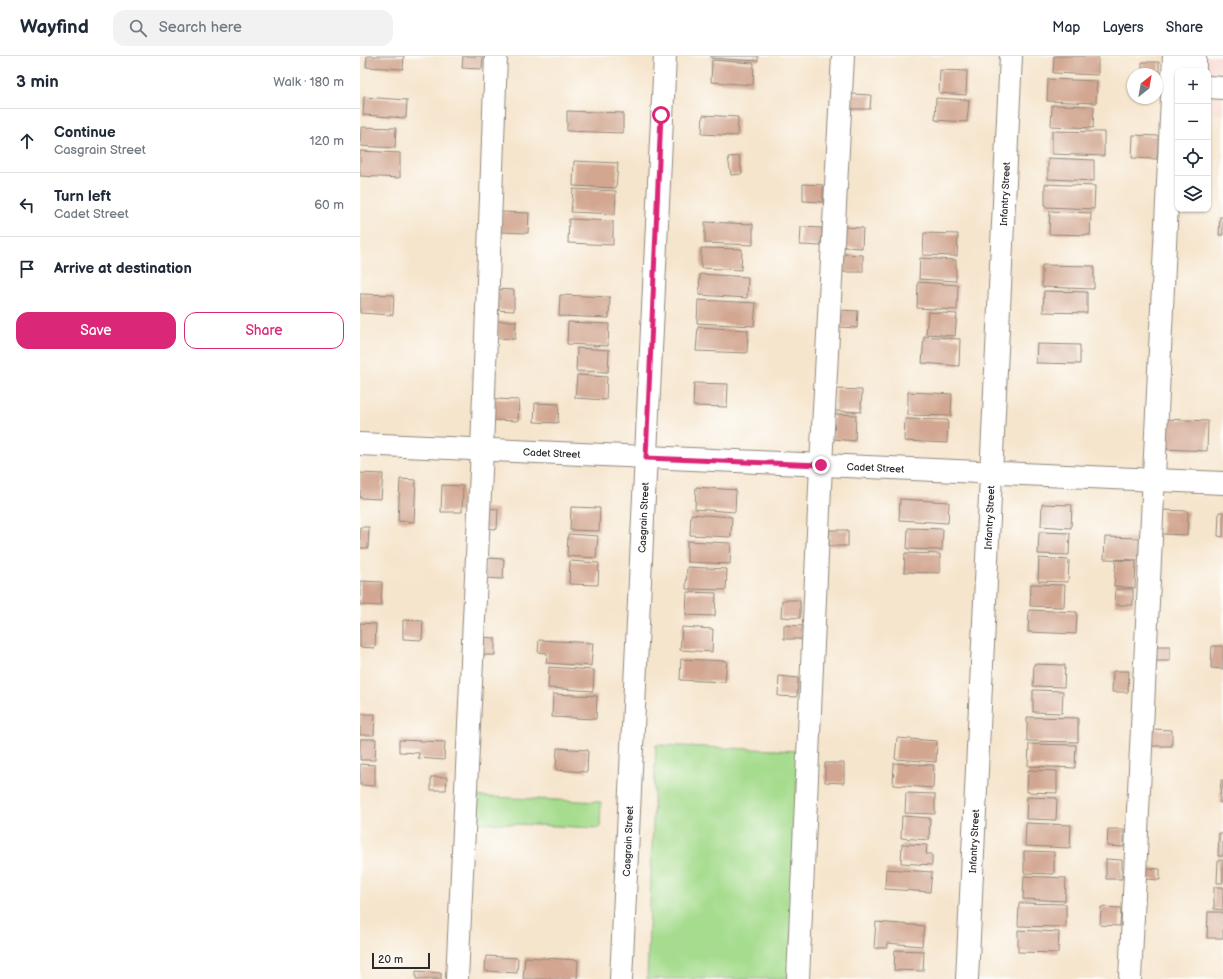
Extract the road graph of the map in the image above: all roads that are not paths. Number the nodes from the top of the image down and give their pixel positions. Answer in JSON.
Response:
{"nodes":[{"id":1,"x":496,"y":56,"type":"edge"},
{"id":2,"x":664,"y":56,"type":"edge"},
{"id":3,"x":844,"y":56,"type":"edge"},
{"id":4,"x":1011,"y":56,"type":"edge"},
{"id":5,"x":1174,"y":56,"type":"edge"},
{"id":6,"x":1196,"y":56,"type":"edge"},
{"id":7,"x":1195,"y":68,"type":"edge"},
{"id":8,"x":1211,"y":87,"type":"edge"},
{"id":9,"x":1223,"y":88,"type":"edge"},
{"id":10,"x":360,"y":444,"type":"edge"},
{"id":11,"x":482,"y":450,"type":"junction"},
{"id":12,"x":646,"y":458,"type":"junction"},
{"id":13,"x":821,"y":465,"type":"junction"},
{"id":14,"x":991,"y":473,"type":"junction"},
{"id":15,"x":1153,"y":480,"type":"junction"},
{"id":16,"x":1223,"y":483,"type":"edge"},
{"id":17,"x":456,"y":979,"type":"edge"},
{"id":18,"x":621,"y":979,"type":"edge"},
{"id":19,"x":798,"y":979,"type":"edge"},
{"id":20,"x":967,"y":979,"type":"edge"},
{"id":21,"x":1130,"y":979,"type":"edge"}],
"edges":[{"from":1,"to":11,"type":"street"},
{"from":2,"to":12,"type":"street","name":"Casgrain Street"},
{"from":3,"to":13,"type":"street"},
{"from":4,"to":14,"type":"street","name":"Infantry Street"},
{"from":5,"to":15,"type":"street"},
{"from":6,"to":7,"type":"street"},
{"from":8,"to":9,"type":"street"},
{"from":10,"to":11,"type":"street","name":"Cadet Street"},
{"from":11,"to":12,"type":"street","name":"Cadet Street"},
{"from":11,"to":17,"type":"street"},
{"from":12,"to":13,"type":"street","name":"Cadet Street"},
{"from":12,"to":18,"type":"street","name":"Casgrain Street"},
{"from":13,"to":14,"type":"street","name":"Cadet Street"},
{"from":13,"to":19,"type":"street"},
{"from":14,"to":15,"type":"street","name":"Cadet Street"},
{"from":14,"to":20,"type":"street","name":"Infantry Street"},
{"from":15,"to":16,"type":"street","name":"Cadet Street"},
{"from":15,"to":21,"type":"street"}]}
